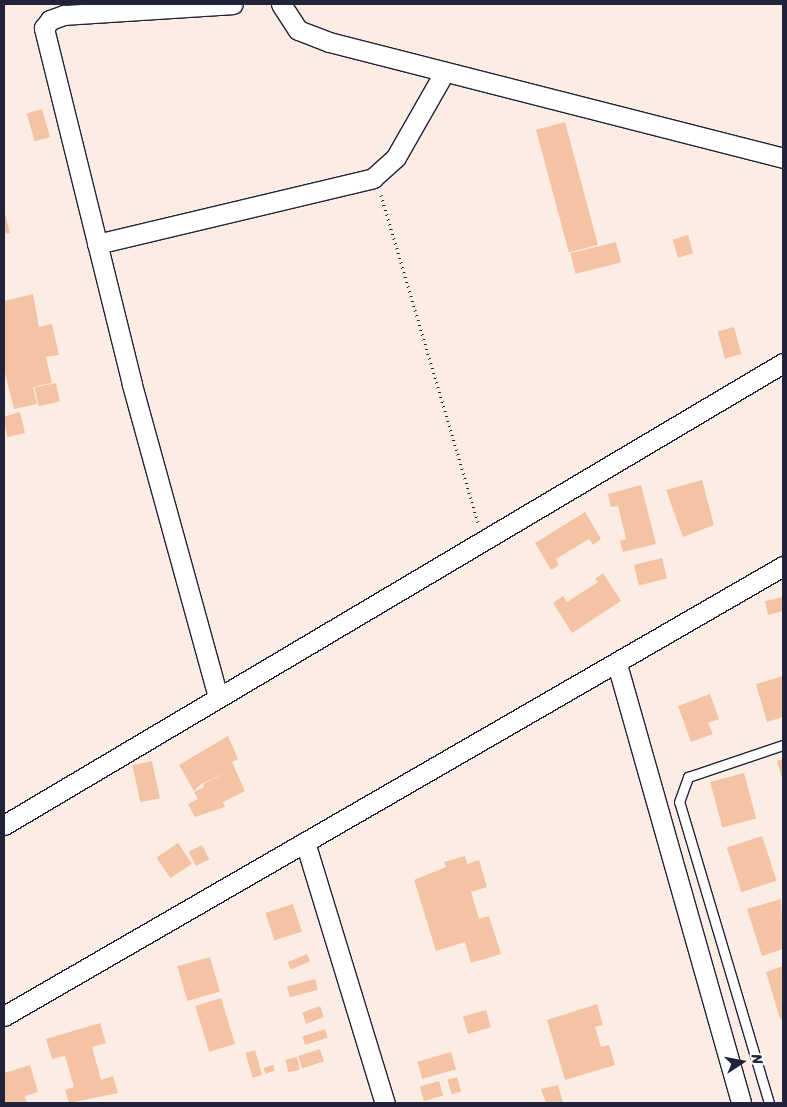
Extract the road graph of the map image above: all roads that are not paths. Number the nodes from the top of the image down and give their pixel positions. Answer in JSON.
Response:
{"nodes":[{"id":1,"x":233,"y":4,"type":"edge"},
{"id":2,"x":281,"y":4,"type":"edge"},
{"id":3,"x":59,"y":9,"type":"edge"},
{"id":4,"x":444,"y":73,"type":"junction"},
{"id":5,"x":783,"y":158,"type":"edge"},
{"id":6,"x":97,"y":244,"type":"junction"},
{"id":7,"x":783,"y":363,"type":"edge"},
{"id":8,"x":783,"y":566,"type":"edge"},
{"id":9,"x":617,"y":664,"type":"junction"},
{"id":10,"x":218,"y":697,"type":"junction"},
{"id":11,"x":783,"y":745,"type":"edge"},
{"id":12,"x":4,"y":825,"type":"edge"},
{"id":13,"x":305,"y":842,"type":"junction"},
{"id":14,"x":4,"y":1016,"type":"edge"},
{"id":15,"x":385,"y":1103,"type":"edge"},
{"id":16,"x":741,"y":1103,"type":"edge"},
{"id":17,"x":769,"y":1103,"type":"edge"}],
"edges":[{"from":1,"to":3,"type":"street"},
{"from":2,"to":4,"type":"street"},
{"from":3,"to":6,"type":"street"},
{"from":4,"to":5,"type":"street"},
{"from":4,"to":6,"type":"street"},
{"from":6,"to":10,"type":"street"},
{"from":7,"to":10,"type":"street"},
{"from":8,"to":9,"type":"street"},
{"from":9,"to":13,"type":"street"},
{"from":9,"to":16,"type":"street"},
{"from":10,"to":12,"type":"street"},
{"from":11,"to":17,"type":"lane"},
{"from":13,"to":14,"type":"street"},
{"from":13,"to":15,"type":"street"}]}
